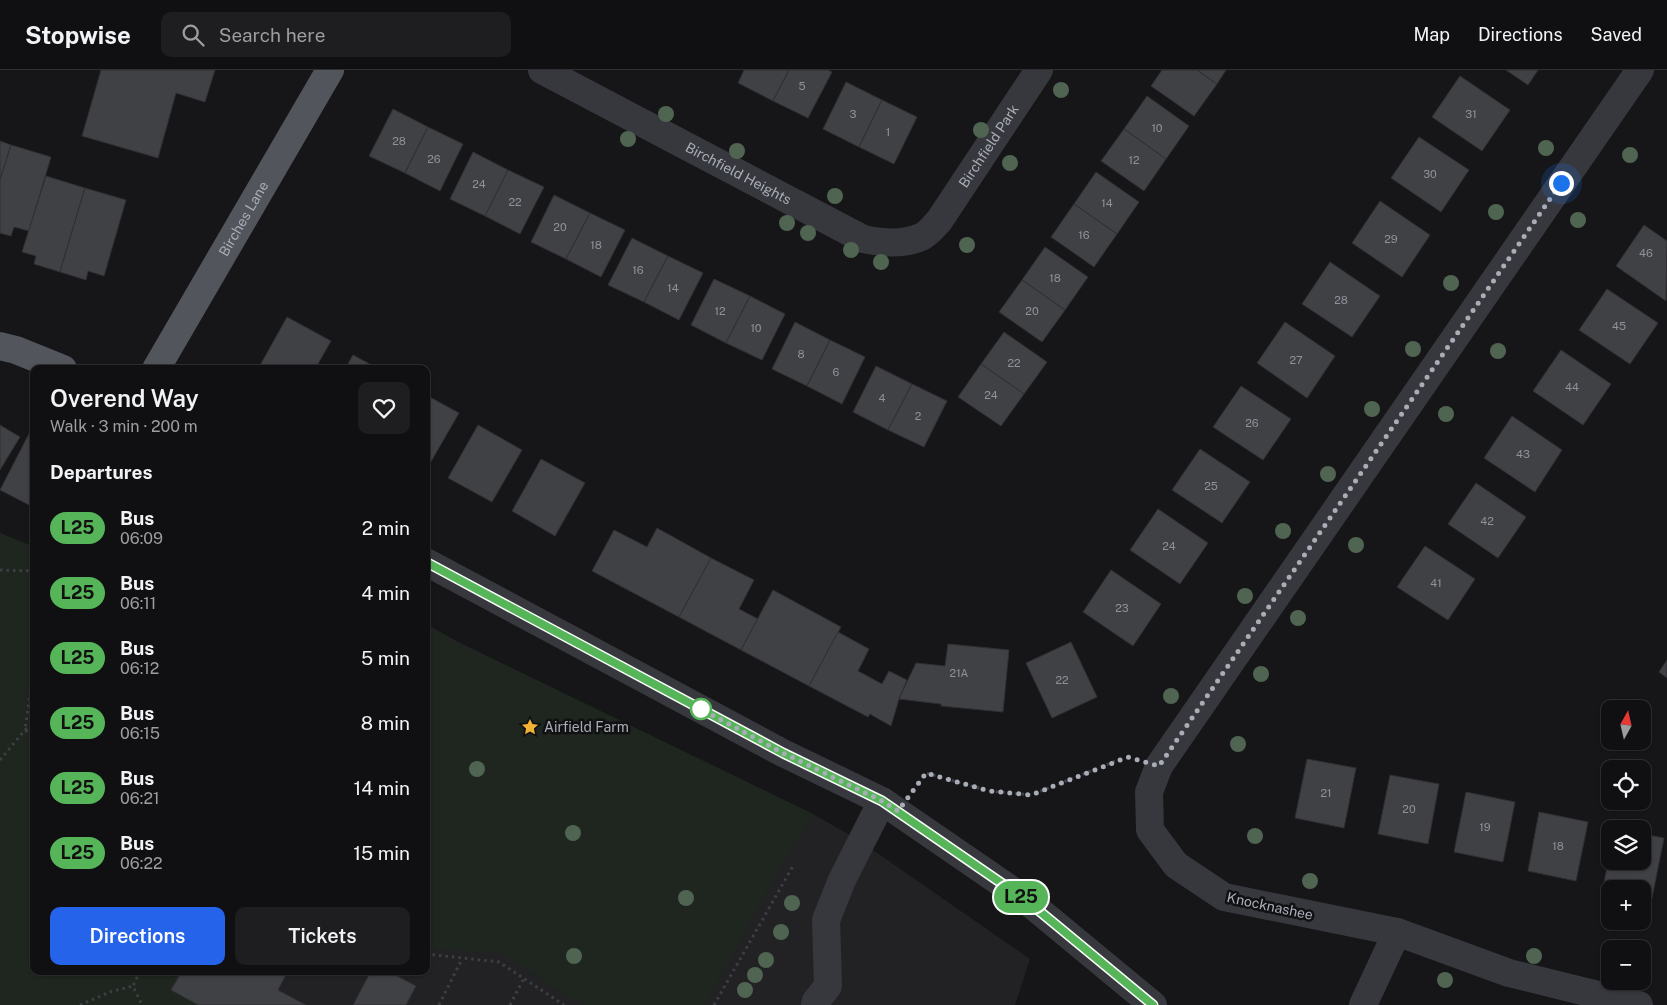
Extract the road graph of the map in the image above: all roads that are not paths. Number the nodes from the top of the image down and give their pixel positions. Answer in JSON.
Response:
{"nodes":[{"id":1,"x":330,"y":70,"type":"edge"},
{"id":2,"x":542,"y":70,"type":"edge"},
{"id":3,"x":1039,"y":70,"type":"edge"},
{"id":4,"x":1640,"y":70,"type":"edge"},
{"id":5,"x":939,"y":221,"type":"joint"},
{"id":6,"x":0,"y":346,"type":"edge"},
{"id":7,"x":53,"y":365,"type":"edge"},
{"id":8,"x":158,"y":365,"type":"edge"},
{"id":9,"x":430,"y":564,"type":"edge"},
{"id":10,"x":890,"y":806,"type":"junction"},
{"id":11,"x":1397,"y":932,"type":"junction"},
{"id":12,"x":815,"y":1005,"type":"edge"},
{"id":13,"x":1154,"y":1005,"type":"edge"},
{"id":14,"x":1363,"y":1005,"type":"edge"},
{"id":15,"x":1639,"y":1005,"type":"edge"}],
"edges":[{"from":1,"to":8,"type":"main road","name":"Birches Lane"},
{"from":2,"to":5,"type":"street","name":"Birchfield Heights"},
{"from":3,"to":5,"type":"street","name":"Birchfield Park"},
{"from":4,"to":11,"type":"street","name":"Knocknashee"},
{"from":6,"to":7,"type":"main road"},
{"from":9,"to":10,"type":"street"},
{"from":10,"to":12,"type":"street"},
{"from":10,"to":13,"type":"street"},
{"from":11,"to":14,"type":"street"},
{"from":11,"to":15,"type":"street","name":"Knocknashee"}]}
